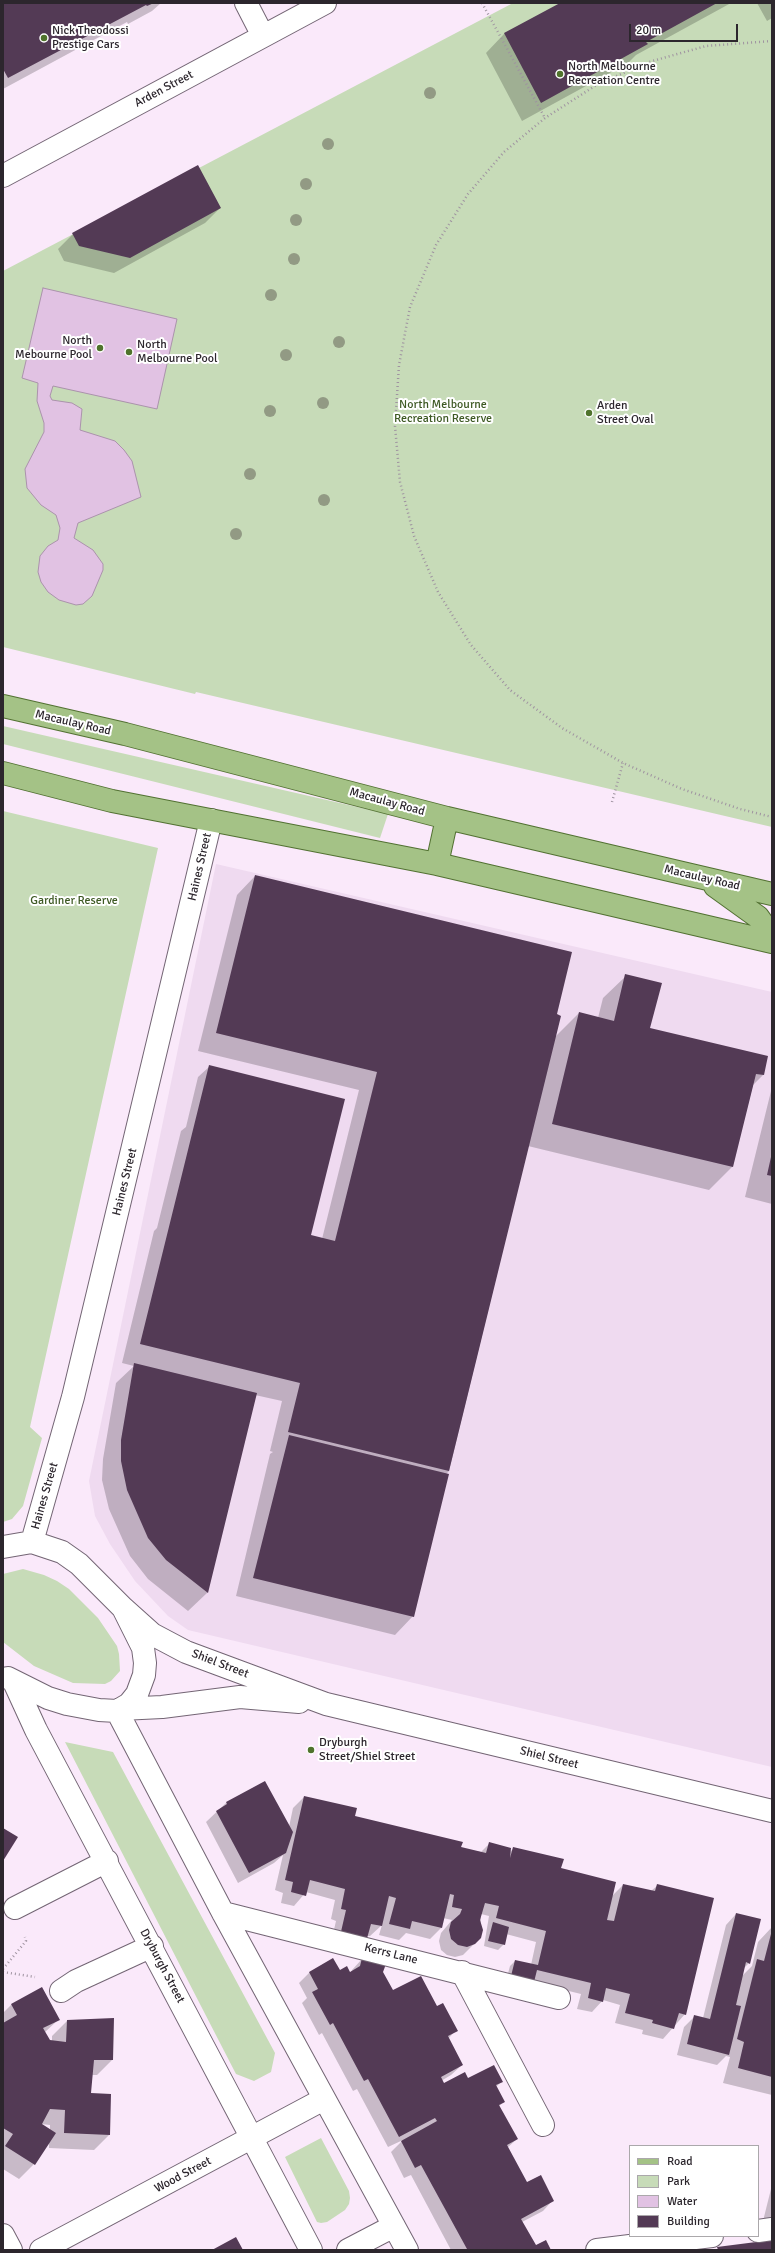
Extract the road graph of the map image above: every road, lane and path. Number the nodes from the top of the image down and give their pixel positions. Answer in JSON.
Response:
{"nodes":[{"id":1,"x":246,"y":3,"type":"edge"},
{"id":2,"x":325,"y":3,"type":"edge"},
{"id":3,"x":482,"y":3,"type":"edge"},
{"id":4,"x":263,"y":36,"type":"junction"},
{"id":5,"x":772,"y":41,"type":"edge"},
{"id":6,"x":545,"y":118,"type":"junction"},
{"id":7,"x":3,"y":176,"type":"edge"},
{"id":8,"x":3,"y":706,"type":"edge"},
{"id":9,"x":623,"y":763,"type":"junction"},
{"id":10,"x":3,"y":772,"type":"edge"},
{"id":11,"x":612,"y":802,"type":"dead end"},
{"id":12,"x":772,"y":817,"type":"edge"},
{"id":13,"x":447,"y":818,"type":"junction"},
{"id":14,"x":211,"y":820,"type":"junction"},
{"id":15,"x":437,"y":864,"type":"junction"},
{"id":16,"x":704,"y":879,"type":"junction"},
{"id":17,"x":772,"y":894,"type":"edge"},
{"id":18,"x":772,"y":937,"type":"edge"},
{"id":19,"x":772,"y":942,"type":"edge"},
{"id":20,"x":32,"y":1542,"type":"junction"},
{"id":21,"x":3,"y":1547,"type":"edge"},
{"id":22,"x":123,"y":1608,"type":"junction"},
{"id":23,"x":8,"y":1678,"type":"edge"},
{"id":24,"x":326,"y":1704,"type":"junction"},
{"id":25,"x":119,"y":1710,"type":"junction"},
{"id":26,"x":772,"y":1811,"type":"edge"},
{"id":27,"x":107,"y":1861,"type":"junction"},
{"id":28,"x":14,"y":1908,"type":"dead end"},
{"id":29,"x":223,"y":1913,"type":"junction"},
{"id":30,"x":152,"y":1946,"type":"junction"},
{"id":31,"x":462,"y":1972,"type":"junction"},
{"id":32,"x":61,"y":1991,"type":"dead end"},
{"id":33,"x":559,"y":1998,"type":"dead end"},
{"id":34,"x":324,"y":2099,"type":"junction"},
{"id":35,"x":543,"y":2125,"type":"dead end"},
{"id":36,"x":253,"y":2137,"type":"junction"},
{"id":37,"x":394,"y":2226,"type":"junction"},
{"id":38,"x":772,"y":2229,"type":"edge"},
{"id":39,"x":759,"y":2231,"type":"edge"},
{"id":40,"x":3,"y":2235,"type":"edge"},
{"id":41,"x":709,"y":2237,"type":"edge"},
{"id":42,"x":76,"y":2242,"type":"edge"},
{"id":43,"x":690,"y":2244,"type":"edge"},
{"id":44,"x":11,"y":2250,"type":"edge"},
{"id":45,"x":41,"y":2250,"type":"edge"},
{"id":46,"x":311,"y":2250,"type":"edge"},
{"id":47,"x":348,"y":2250,"type":"edge"},
{"id":48,"x":406,"y":2250,"type":"edge"},
{"id":49,"x":597,"y":2250,"type":"edge"}],
"edges":[{"from":1,"to":4,"type":"street"},
{"from":2,"to":4,"type":"street","name":"Arden Street"},
{"from":3,"to":6,"type":"path"},
{"from":4,"to":7,"type":"street","name":"Arden Street"},
{"from":5,"to":6,"type":"path"},
{"from":6,"to":9,"type":"path"},
{"from":8,"to":13,"type":"main road","name":"Macaulay Road"},
{"from":9,"to":11,"type":"path"},
{"from":9,"to":12,"type":"path"},
{"from":10,"to":14,"type":"main road"},
{"from":13,"to":15,"type":"main road"},
{"from":13,"to":16,"type":"main road","name":"Macaulay Road"},
{"from":14,"to":15,"type":"main road"},
{"from":14,"to":20,"type":"street","name":"Haines Street"},
{"from":15,"to":19,"type":"main road"},
{"from":16,"to":17,"type":"main road","name":"Macaulay Road"},
{"from":16,"to":18,"type":"main road"},
{"from":20,"to":21,"type":"street"},
{"from":20,"to":22,"type":"street","name":"Shiel Street"},
{"from":22,"to":24,"type":"street","name":"Shiel Street"},
{"from":22,"to":25,"type":"street"},
{"from":23,"to":25,"type":"street","name":"Shiel Street"},
{"from":23,"to":27,"type":"street","name":"Dryburgh Street"},
{"from":24,"to":25,"type":"street","name":"Shiel Street"},
{"from":24,"to":26,"type":"street","name":"Shiel Street"},
{"from":25,"to":29,"type":"street"},
{"from":27,"to":28,"type":"street"},
{"from":27,"to":30,"type":"street","name":"Dryburgh Street"},
{"from":29,"to":31,"type":"street","name":"Kerrs Lane"},
{"from":29,"to":34,"type":"street"},
{"from":30,"to":32,"type":"street"},
{"from":30,"to":36,"type":"street","name":"Dryburgh Street"},
{"from":31,"to":33,"type":"street","name":"Kerrs Lane"},
{"from":31,"to":35,"type":"street"},
{"from":34,"to":36,"type":"street","name":"Wood Street"},
{"from":34,"to":37,"type":"street"},
{"from":36,"to":42,"type":"street","name":"Wood Street"},
{"from":36,"to":46,"type":"street","name":"Dryburgh Street"},
{"from":37,"to":47,"type":"street"},
{"from":37,"to":48,"type":"street"},
{"from":38,"to":39,"type":"street"},
{"from":40,"to":44,"type":"street"},
{"from":41,"to":43,"type":"street"},
{"from":42,"to":45,"type":"street","name":"Wood Street"},
{"from":43,"to":49,"type":"street"}]}
